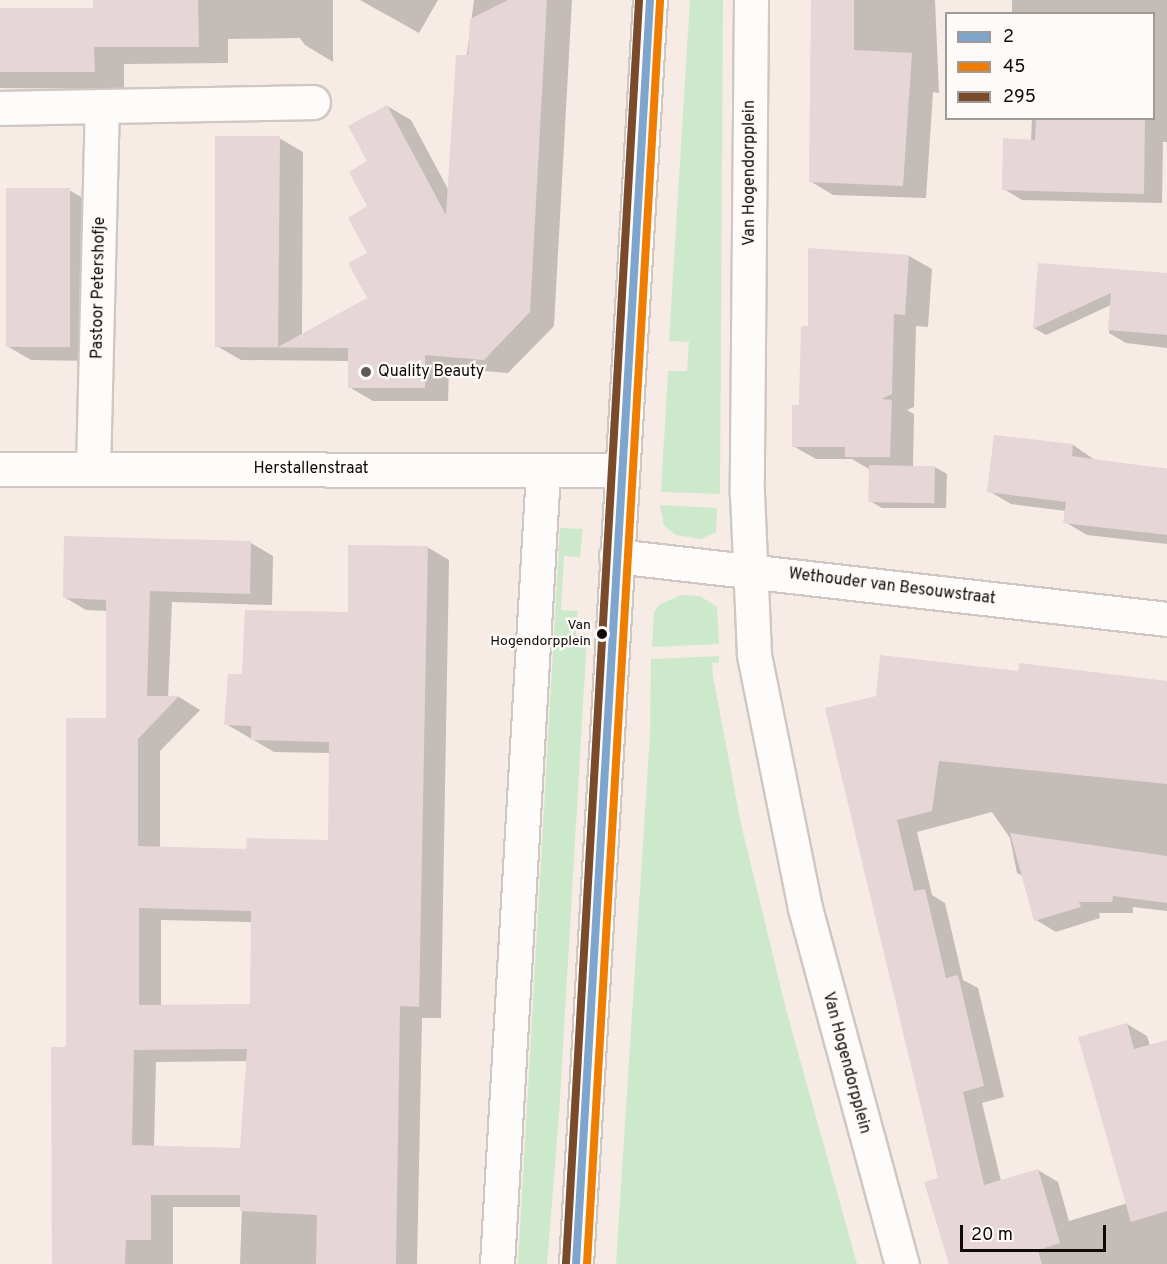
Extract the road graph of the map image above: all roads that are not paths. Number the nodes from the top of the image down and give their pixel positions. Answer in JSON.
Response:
{"nodes":[{"id":1,"x":651,"y":0,"type":"edge"},
{"id":2,"x":751,"y":0,"type":"edge"},
{"id":3,"x":313,"y":102,"type":"dead end"},
{"id":4,"x":102,"y":106,"type":"junction"},
{"id":5,"x":0,"y":108,"type":"edge"},
{"id":6,"x":0,"y":469,"type":"edge"},
{"id":7,"x":93,"y":469,"type":"junction"},
{"id":8,"x":543,"y":470,"type":"junction"},
{"id":9,"x":621,"y":470,"type":"junction"},
{"id":10,"x":616,"y":556,"type":"junction"},
{"id":11,"x":751,"y":571,"type":"junction"},
{"id":12,"x":1167,"y":619,"type":"edge"},
{"id":13,"x":497,"y":1264,"type":"edge"},
{"id":14,"x":576,"y":1264,"type":"edge"},
{"id":15,"x":902,"y":1264,"type":"edge"}],
"edges":[{"from":1,"to":9,"type":"street"},
{"from":2,"to":11,"type":"street","name":"Van Hogendorpplein"},
{"from":3,"to":4,"type":"street"},
{"from":4,"to":5,"type":"street"},
{"from":4,"to":7,"type":"street","name":"Pastoor Petershofje"},
{"from":6,"to":7,"type":"street","name":"Herstallenstraat"},
{"from":7,"to":8,"type":"street","name":"Herstallenstraat"},
{"from":8,"to":9,"type":"street","name":"Herstallenstraat"},
{"from":8,"to":13,"type":"street"},
{"from":9,"to":10,"type":"street"},
{"from":10,"to":11,"type":"street","name":"Wethouder van Besouwstraat"},
{"from":10,"to":14,"type":"street"},
{"from":11,"to":12,"type":"street","name":"Wethouder van Besouwstraat"},
{"from":11,"to":15,"type":"street","name":"Van Hogendorpplein"}]}
